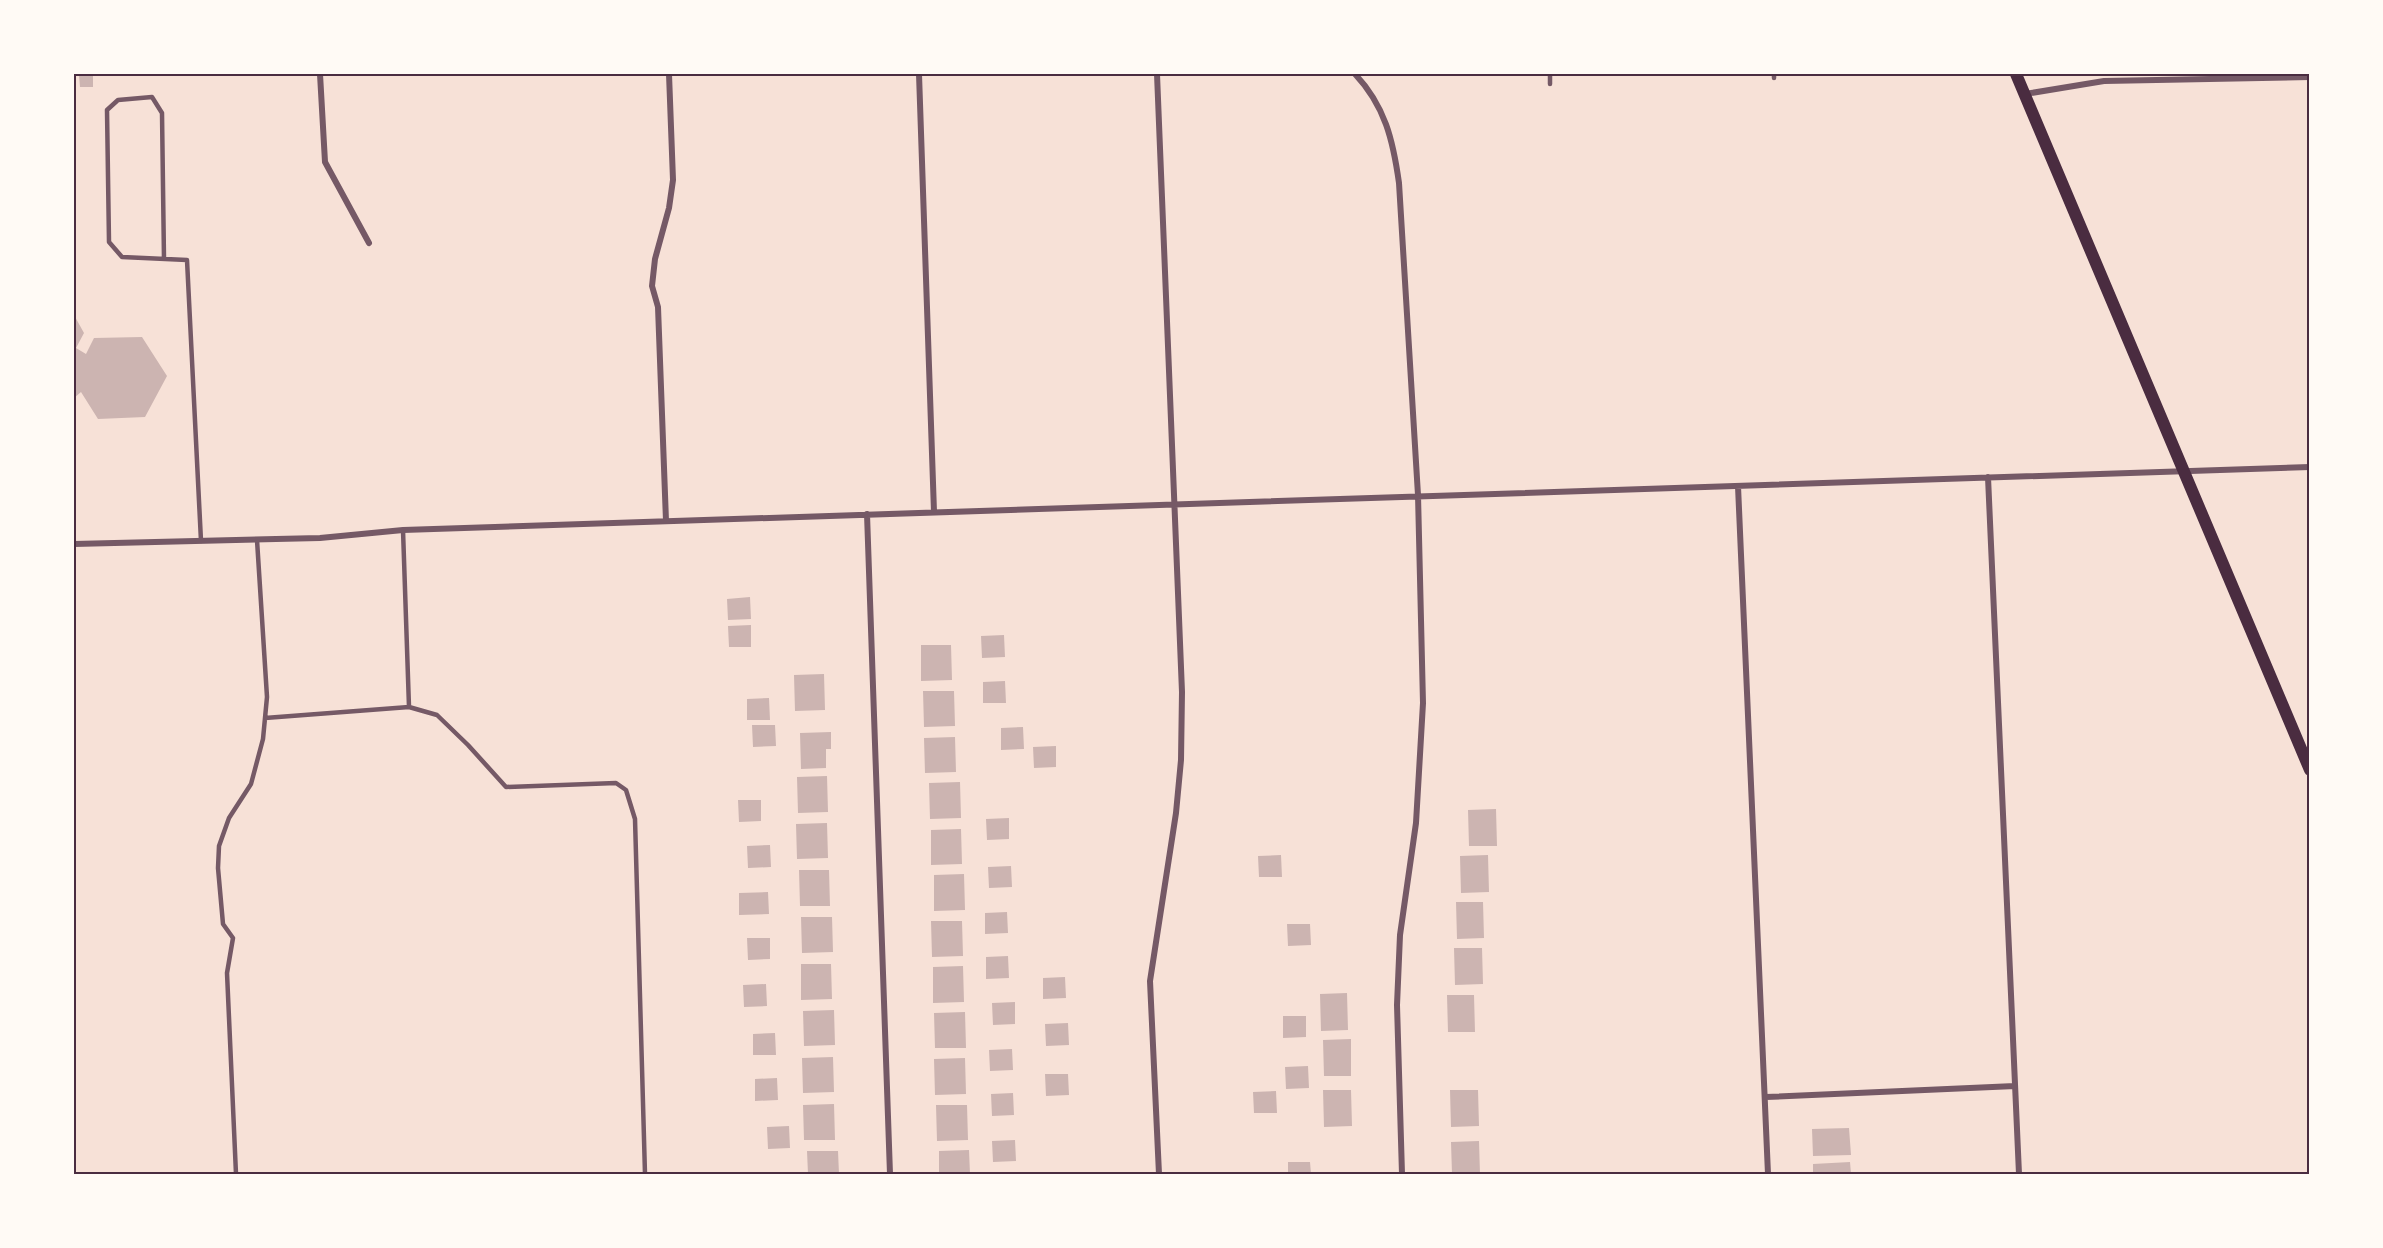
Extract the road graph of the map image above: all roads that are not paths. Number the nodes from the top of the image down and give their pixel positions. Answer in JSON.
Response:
{"nodes":[{"id":1,"x":320,"y":74,"type":"edge"},
{"id":2,"x":669,"y":74,"type":"edge"},
{"id":3,"x":919,"y":74,"type":"edge"},
{"id":4,"x":1157,"y":74,"type":"edge"},
{"id":5,"x":1355,"y":74,"type":"edge"},
{"id":6,"x":1550,"y":74,"type":"edge"},
{"id":7,"x":2016,"y":74,"type":"edge"},
{"id":8,"x":2104,"y":74,"type":"edge"},
{"id":9,"x":2310,"y":77,"type":"edge"},
{"id":10,"x":2104,"y":81,"type":"junction"},
{"id":11,"x":1550,"y":84,"type":"dead end"},
{"id":12,"x":2025,"y":94,"type":"junction"},
{"id":13,"x":369,"y":243,"type":"dead end"},
{"id":14,"x":164,"y":259,"type":"junction"},
{"id":15,"x":2310,"y":467,"type":"edge"},
{"id":16,"x":2182,"y":470,"type":"junction"},
{"id":17,"x":1988,"y":477,"type":"junction"},
{"id":18,"x":1738,"y":486,"type":"junction"},
{"id":19,"x":1418,"y":495,"type":"junction"},
{"id":20,"x":1175,"y":504,"type":"junction"},
{"id":21,"x":934,"y":512,"type":"junction"},
{"id":22,"x":867,"y":514,"type":"junction"},
{"id":23,"x":666,"y":521,"type":"junction"},
{"id":24,"x":403,"y":530,"type":"junction"},
{"id":25,"x":257,"y":540,"type":"junction"},
{"id":26,"x":201,"y":541,"type":"junction"},
{"id":27,"x":74,"y":544,"type":"edge"},
{"id":28,"x":409,"y":706,"type":"junction"},
{"id":29,"x":265,"y":718,"type":"junction"},
{"id":30,"x":2310,"y":770,"type":"edge"},
{"id":31,"x":2015,"y":1086,"type":"junction"},
{"id":32,"x":1766,"y":1097,"type":"junction"},
{"id":33,"x":236,"y":1174,"type":"edge"},
{"id":34,"x":645,"y":1174,"type":"edge"},
{"id":35,"x":890,"y":1174,"type":"edge"},
{"id":36,"x":1159,"y":1174,"type":"edge"},
{"id":37,"x":1402,"y":1174,"type":"edge"},
{"id":38,"x":1768,"y":1174,"type":"edge"},
{"id":39,"x":2019,"y":1174,"type":"edge"}],
"edges":[{"from":1,"to":13,"type":"street"},
{"from":2,"to":23,"type":"street"},
{"from":3,"to":21,"type":"street"},
{"from":4,"to":20,"type":"street"},
{"from":5,"to":19,"type":"street"},
{"from":6,"to":11,"type":"lane"},
{"from":7,"to":12,"type":"main road"},
{"from":8,"to":10,"type":"street"},
{"from":9,"to":10,"type":"street"},
{"from":10,"to":12,"type":"street"},
{"from":12,"to":16,"type":"main road"},
{"from":14,"to":14,"type":"lane"},
{"from":14,"to":26,"type":"lane"},
{"from":15,"to":16,"type":"street"},
{"from":16,"to":17,"type":"street"},
{"from":16,"to":30,"type":"main road"},
{"from":17,"to":18,"type":"street"},
{"from":17,"to":31,"type":"street"},
{"from":18,"to":19,"type":"street"},
{"from":18,"to":32,"type":"street"},
{"from":19,"to":20,"type":"street"},
{"from":19,"to":37,"type":"street"},
{"from":20,"to":21,"type":"street"},
{"from":20,"to":36,"type":"street"},
{"from":21,"to":22,"type":"street"},
{"from":22,"to":23,"type":"street"},
{"from":22,"to":35,"type":"street"},
{"from":23,"to":24,"type":"street"},
{"from":24,"to":25,"type":"street"},
{"from":24,"to":28,"type":"lane"},
{"from":25,"to":26,"type":"street"},
{"from":25,"to":29,"type":"lane"},
{"from":26,"to":27,"type":"street"},
{"from":28,"to":29,"type":"lane"},
{"from":28,"to":34,"type":"lane"},
{"from":29,"to":33,"type":"lane"},
{"from":31,"to":32,"type":"street"},
{"from":31,"to":39,"type":"street"},
{"from":32,"to":38,"type":"street"}]}
